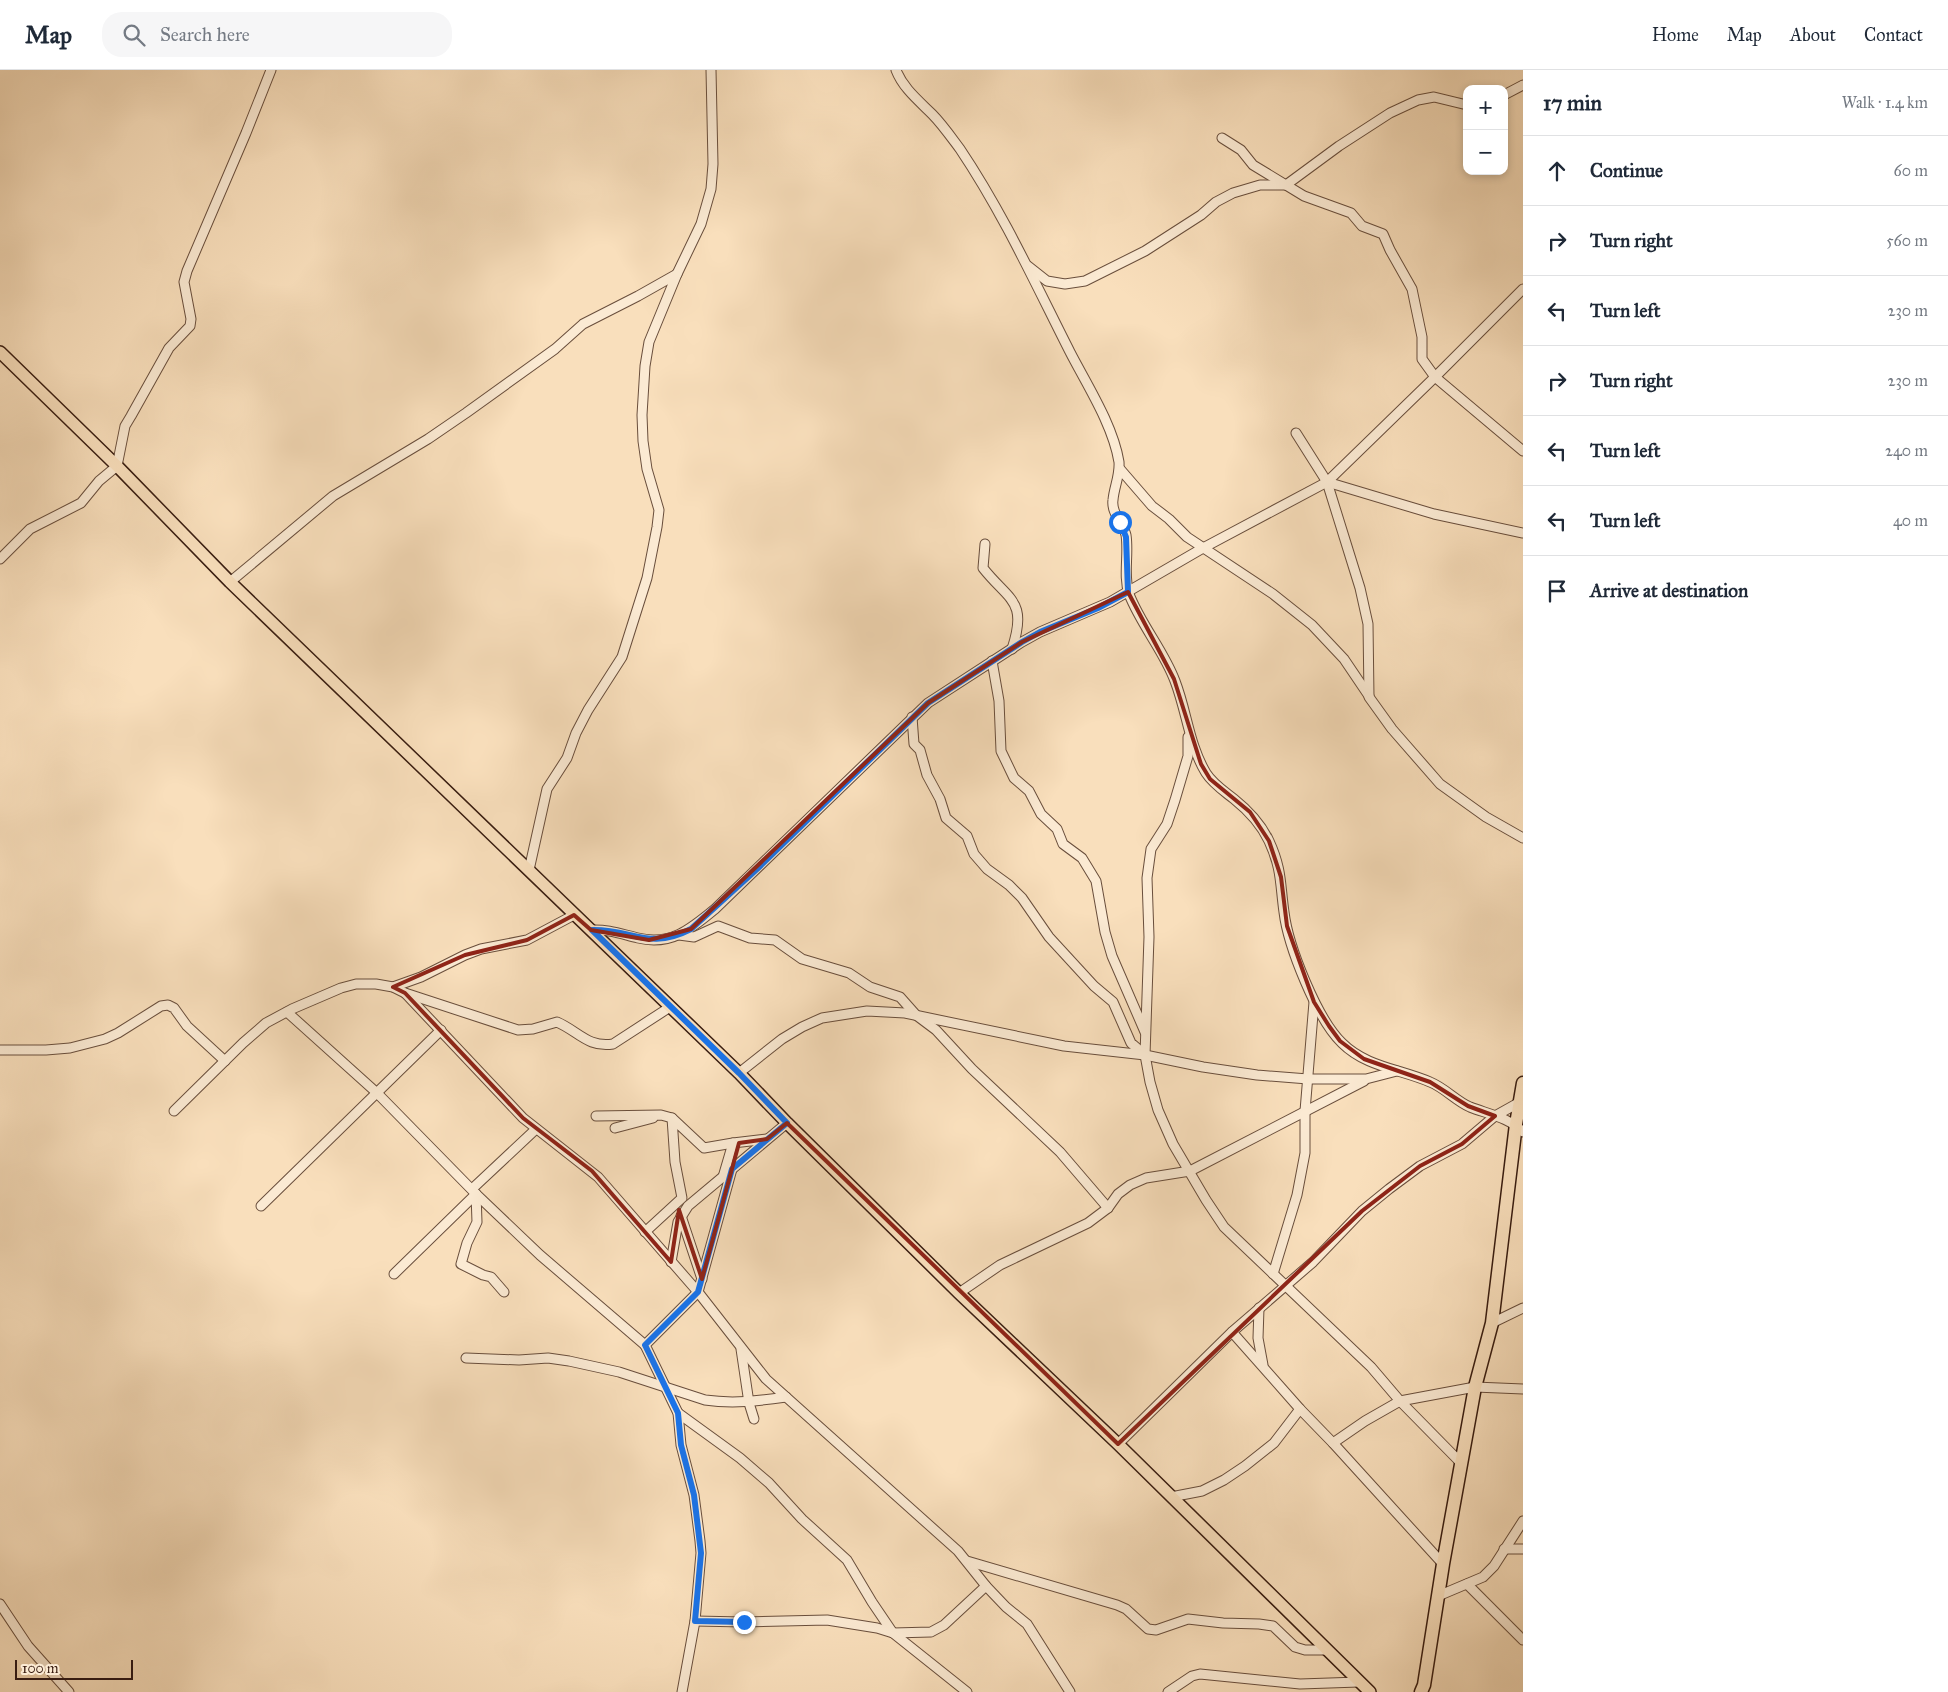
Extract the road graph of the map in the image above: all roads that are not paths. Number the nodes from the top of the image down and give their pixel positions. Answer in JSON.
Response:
{"nodes":[{"id":1,"x":271,"y":70,"type":"edge"},
{"id":2,"x":711,"y":70,"type":"edge"},
{"id":3,"x":896,"y":70,"type":"edge"},
{"id":4,"x":1521,"y":89,"type":"edge"},
{"id":5,"x":1508,"y":94,"type":"edge"},
{"id":6,"x":1463,"y":104,"type":"edge"},
{"id":7,"x":1222,"y":138,"type":"dead end"},
{"id":8,"x":1286,"y":185,"type":"junction"},
{"id":9,"x":1026,"y":264,"type":"junction"},
{"id":10,"x":676,"y":274,"type":"junction"},
{"id":11,"x":1523,"y":289,"type":"edge"},
{"id":12,"x":0,"y":352,"type":"edge"},
{"id":13,"x":1436,"y":377,"type":"junction"},
{"id":14,"x":1296,"y":432,"type":"dead end"},
{"id":15,"x":1523,"y":451,"type":"edge"},
{"id":16,"x":117,"y":466,"type":"junction"},
{"id":17,"x":1120,"y":469,"type":"junction"},
{"id":18,"x":1327,"y":482,"type":"junction"},
{"id":19,"x":1523,"y":533,"type":"edge"},
{"id":20,"x":986,"y":544,"type":"dead end"},
{"id":21,"x":1203,"y":548,"type":"junction"},
{"id":22,"x":0,"y":559,"type":"edge"},
{"id":23,"x":230,"y":582,"type":"junction"},
{"id":24,"x":1128,"y":592,"type":"junction"},
{"id":25,"x":1012,"y":648,"type":"junction"},
{"id":26,"x":992,"y":661,"type":"junction"},
{"id":27,"x":1369,"y":696,"type":"junction"},
{"id":28,"x":912,"y":716,"type":"junction"},
{"id":29,"x":1188,"y":724,"type":"junction"},
{"id":30,"x":1523,"y":838,"type":"edge"},
{"id":31,"x":528,"y":870,"type":"junction"},
{"id":32,"x":574,"y":915,"type":"junction"},
{"id":33,"x":592,"y":930,"type":"junction"},
{"id":34,"x":679,"y":935,"type":"junction"},
{"id":35,"x":393,"y":987,"type":"junction"},
{"id":36,"x":405,"y":993,"type":"junction"},
{"id":37,"x":1314,"y":1002,"type":"junction"},
{"id":38,"x":670,"y":1007,"type":"junction"},
{"id":39,"x":287,"y":1012,"type":"junction"},
{"id":40,"x":916,"y":1015,"type":"junction"},
{"id":41,"x":441,"y":1030,"type":"junction"},
{"id":42,"x":1146,"y":1034,"type":"junction"},
{"id":43,"x":0,"y":1050,"type":"edge"},
{"id":44,"x":1145,"y":1055,"type":"junction"},
{"id":45,"x":225,"y":1061,"type":"junction"},
{"id":46,"x":1396,"y":1071,"type":"junction"},
{"id":47,"x":739,"y":1073,"type":"junction"},
{"id":48,"x":1308,"y":1079,"type":"junction"},
{"id":49,"x":1366,"y":1079,"type":"junction"},
{"id":50,"x":1523,"y":1084,"type":"edge"},
{"id":51,"x":377,"y":1093,"type":"junction"},
{"id":52,"x":1520,"y":1102,"type":"junction"},
{"id":53,"x":174,"y":1111,"type":"dead end"},
{"id":54,"x":1305,"y":1111,"type":"junction"},
{"id":55,"x":658,"y":1115,"type":"junction"},
{"id":56,"x":596,"y":1116,"type":"dead end"},
{"id":57,"x":1495,"y":1116,"type":"junction"},
{"id":58,"x":672,"y":1118,"type":"junction"},
{"id":59,"x":787,"y":1123,"type":"junction"},
{"id":60,"x":536,"y":1128,"type":"junction"},
{"id":61,"x":615,"y":1128,"type":"dead end"},
{"id":62,"x":1519,"y":1128,"type":"edge"},
{"id":63,"x":767,"y":1140,"type":"junction"},
{"id":64,"x":733,"y":1143,"type":"junction"},
{"id":65,"x":732,"y":1169,"type":"junction"},
{"id":66,"x":1190,"y":1171,"type":"junction"},
{"id":67,"x":722,"y":1177,"type":"junction"},
{"id":68,"x":474,"y":1192,"type":"junction"},
{"id":69,"x":261,"y":1206,"type":"dead end"},
{"id":70,"x":1108,"y":1208,"type":"junction"},
{"id":71,"x":681,"y":1216,"type":"junction"},
{"id":72,"x":645,"y":1232,"type":"junction"},
{"id":73,"x":671,"y":1262,"type":"junction"},
{"id":74,"x":394,"y":1274,"type":"dead end"},
{"id":75,"x":1273,"y":1274,"type":"junction"},
{"id":76,"x":702,"y":1280,"type":"junction"},
{"id":77,"x":1286,"y":1287,"type":"junction"},
{"id":78,"x":504,"y":1292,"type":"dead end"},
{"id":79,"x":698,"y":1292,"type":"junction"},
{"id":80,"x":959,"y":1293,"type":"junction"},
{"id":81,"x":1259,"y":1308,"type":"junction"},
{"id":82,"x":1523,"y":1308,"type":"edge"},
{"id":83,"x":1492,"y":1323,"type":"junction"},
{"id":84,"x":1232,"y":1332,"type":"junction"},
{"id":85,"x":645,"y":1345,"type":"junction"},
{"id":86,"x":740,"y":1347,"type":"junction"},
{"id":87,"x":466,"y":1358,"type":"dead end"},
{"id":88,"x":1264,"y":1367,"type":"junction"},
{"id":89,"x":664,"y":1385,"type":"junction"},
{"id":90,"x":1475,"y":1387,"type":"junction"},
{"id":91,"x":1522,"y":1389,"type":"edge"},
{"id":92,"x":786,"y":1396,"type":"junction"},
{"id":93,"x":1400,"y":1401,"type":"junction"},
{"id":94,"x":749,"y":1403,"type":"junction"},
{"id":95,"x":1300,"y":1409,"type":"junction"},
{"id":96,"x":678,"y":1413,"type":"junction"},
{"id":97,"x":754,"y":1420,"type":"dead end"},
{"id":98,"x":1334,"y":1443,"type":"junction"},
{"id":99,"x":1118,"y":1444,"type":"junction"},
{"id":100,"x":1461,"y":1463,"type":"junction"},
{"id":101,"x":1171,"y":1498,"type":"junction"},
{"id":102,"x":1523,"y":1521,"type":"edge"},
{"id":103,"x":1504,"y":1549,"type":"junction"},
{"id":104,"x":1523,"y":1549,"type":"edge"},
{"id":105,"x":967,"y":1561,"type":"junction"},
{"id":106,"x":1443,"y":1564,"type":"junction"},
{"id":107,"x":1467,"y":1584,"type":"junction"},
{"id":108,"x":986,"y":1586,"type":"junction"},
{"id":109,"x":1438,"y":1596,"type":"junction"},
{"id":110,"x":0,"y":1604,"type":"edge"},
{"id":111,"x":695,"y":1621,"type":"junction"},
{"id":112,"x":893,"y":1633,"type":"junction"},
{"id":113,"x":1523,"y":1640,"type":"edge"},
{"id":114,"x":1326,"y":1650,"type":"junction"},
{"id":115,"x":1359,"y":1682,"type":"junction"},
{"id":116,"x":1423,"y":1690,"type":"edge"},
{"id":117,"x":69,"y":1692,"type":"edge"},
{"id":118,"x":682,"y":1692,"type":"edge"},
{"id":119,"x":967,"y":1692,"type":"edge"},
{"id":120,"x":1070,"y":1692,"type":"edge"},
{"id":121,"x":1168,"y":1692,"type":"edge"},
{"id":122,"x":1370,"y":1692,"type":"edge"}],
"edges":[{"from":1,"to":16,"type":"street"},
{"from":2,"to":10,"type":"street"},
{"from":3,"to":9,"type":"street"},
{"from":4,"to":5,"type":"street"},
{"from":6,"to":8,"type":"street"},
{"from":7,"to":8,"type":"street"},
{"from":8,"to":9,"type":"street"},
{"from":8,"to":13,"type":"street"},
{"from":9,"to":17,"type":"street"},
{"from":10,"to":23,"type":"street"},
{"from":10,"to":31,"type":"street"},
{"from":11,"to":13,"type":"street"},
{"from":12,"to":16,"type":"main road"},
{"from":13,"to":15,"type":"street"},
{"from":13,"to":18,"type":"street"},
{"from":14,"to":18,"type":"street"},
{"from":16,"to":22,"type":"street"},
{"from":16,"to":23,"type":"main road"},
{"from":17,"to":21,"type":"street"},
{"from":17,"to":24,"type":"street"},
{"from":18,"to":19,"type":"street"},
{"from":18,"to":21,"type":"street"},
{"from":18,"to":27,"type":"street"},
{"from":20,"to":25,"type":"street"},
{"from":21,"to":24,"type":"street"},
{"from":21,"to":27,"type":"street"},
{"from":23,"to":31,"type":"main road"},
{"from":24,"to":25,"type":"street"},
{"from":24,"to":29,"type":"street"},
{"from":25,"to":26,"type":"street"},
{"from":26,"to":28,"type":"street"},
{"from":26,"to":42,"type":"street"},
{"from":27,"to":30,"type":"street"},
{"from":28,"to":34,"type":"street"},
{"from":28,"to":44,"type":"street"},
{"from":29,"to":37,"type":"street"},
{"from":29,"to":42,"type":"street"},
{"from":31,"to":32,"type":"main road"},
{"from":32,"to":33,"type":"main road"},
{"from":32,"to":35,"type":"street"},
{"from":33,"to":34,"type":"street"},
{"from":33,"to":38,"type":"main road"},
{"from":34,"to":40,"type":"street"},
{"from":35,"to":36,"type":"street"},
{"from":35,"to":39,"type":"street"},
{"from":36,"to":38,"type":"street"},
{"from":36,"to":41,"type":"street"},
{"from":37,"to":46,"type":"street"},
{"from":37,"to":48,"type":"street"},
{"from":38,"to":47,"type":"main road"},
{"from":39,"to":45,"type":"street"},
{"from":39,"to":51,"type":"street"},
{"from":40,"to":44,"type":"street"},
{"from":40,"to":47,"type":"street"},
{"from":40,"to":70,"type":"street"},
{"from":41,"to":51,"type":"street"},
{"from":41,"to":60,"type":"street"},
{"from":42,"to":44,"type":"street"},
{"from":43,"to":45,"type":"street"},
{"from":44,"to":48,"type":"street"},
{"from":44,"to":66,"type":"street"},
{"from":45,"to":53,"type":"street"},
{"from":46,"to":49,"type":"street"},
{"from":46,"to":57,"type":"street"},
{"from":47,"to":59,"type":"main road"},
{"from":48,"to":49,"type":"street"},
{"from":48,"to":54,"type":"street"},
{"from":49,"to":54,"type":"street"},
{"from":50,"to":52,"type":"highway"},
{"from":51,"to":68,"type":"street"},
{"from":51,"to":69,"type":"street"},
{"from":52,"to":57,"type":"street"},
{"from":52,"to":62,"type":"highway"},
{"from":54,"to":66,"type":"street"},
{"from":54,"to":75,"type":"street"},
{"from":55,"to":56,"type":"street"},
{"from":55,"to":58,"type":"street"},
{"from":55,"to":61,"type":"street"},
{"from":57,"to":62,"type":"street"},
{"from":57,"to":77,"type":"street"},
{"from":58,"to":64,"type":"street"},
{"from":58,"to":72,"type":"street"},
{"from":59,"to":63,"type":"street"},
{"from":59,"to":80,"type":"main road"},
{"from":60,"to":68,"type":"street"},
{"from":60,"to":72,"type":"street"},
{"from":62,"to":83,"type":"highway"},
{"from":63,"to":64,"type":"street"},
{"from":63,"to":65,"type":"street"},
{"from":64,"to":67,"type":"street"},
{"from":65,"to":67,"type":"street"},
{"from":65,"to":76,"type":"street"},
{"from":66,"to":70,"type":"street"},
{"from":66,"to":75,"type":"street"},
{"from":67,"to":71,"type":"street"},
{"from":68,"to":74,"type":"street"},
{"from":68,"to":78,"type":"street"},
{"from":68,"to":85,"type":"street"},
{"from":70,"to":80,"type":"street"},
{"from":71,"to":73,"type":"street"},
{"from":71,"to":76,"type":"street"},
{"from":72,"to":73,"type":"street"},
{"from":73,"to":79,"type":"street"},
{"from":75,"to":77,"type":"street"},
{"from":76,"to":79,"type":"street"},
{"from":77,"to":81,"type":"street"},
{"from":77,"to":93,"type":"street"},
{"from":79,"to":85,"type":"street"},
{"from":79,"to":86,"type":"street"},
{"from":80,"to":99,"type":"main road"},
{"from":81,"to":84,"type":"street"},
{"from":81,"to":88,"type":"street"},
{"from":82,"to":83,"type":"street"},
{"from":83,"to":90,"type":"highway"},
{"from":84,"to":88,"type":"street"},
{"from":84,"to":99,"type":"street"},
{"from":85,"to":89,"type":"street"},
{"from":86,"to":92,"type":"street"},
{"from":86,"to":94,"type":"street"},
{"from":87,"to":89,"type":"street"},
{"from":88,"to":95,"type":"street"},
{"from":89,"to":94,"type":"street"},
{"from":89,"to":96,"type":"street"},
{"from":90,"to":91,"type":"street"},
{"from":90,"to":93,"type":"street"},
{"from":90,"to":100,"type":"highway"},
{"from":92,"to":94,"type":"street"},
{"from":92,"to":105,"type":"street"},
{"from":93,"to":98,"type":"street"},
{"from":93,"to":100,"type":"street"},
{"from":94,"to":97,"type":"street"},
{"from":95,"to":98,"type":"street"},
{"from":95,"to":101,"type":"street"},
{"from":96,"to":111,"type":"street"},
{"from":96,"to":112,"type":"street"},
{"from":98,"to":106,"type":"street"},
{"from":99,"to":101,"type":"main road"},
{"from":100,"to":106,"type":"highway"},
{"from":101,"to":114,"type":"main road"},
{"from":102,"to":103,"type":"street"},
{"from":103,"to":104,"type":"street"},
{"from":103,"to":107,"type":"street"},
{"from":105,"to":108,"type":"street"},
{"from":105,"to":114,"type":"street"},
{"from":106,"to":109,"type":"highway"},
{"from":107,"to":109,"type":"street"},
{"from":107,"to":113,"type":"street"},
{"from":108,"to":112,"type":"street"},
{"from":108,"to":120,"type":"street"},
{"from":109,"to":116,"type":"highway"},
{"from":110,"to":117,"type":"street"},
{"from":111,"to":112,"type":"street"},
{"from":111,"to":118,"type":"street"},
{"from":112,"to":119,"type":"street"},
{"from":114,"to":115,"type":"main road"},
{"from":115,"to":121,"type":"street"},
{"from":115,"to":122,"type":"main road"}]}
